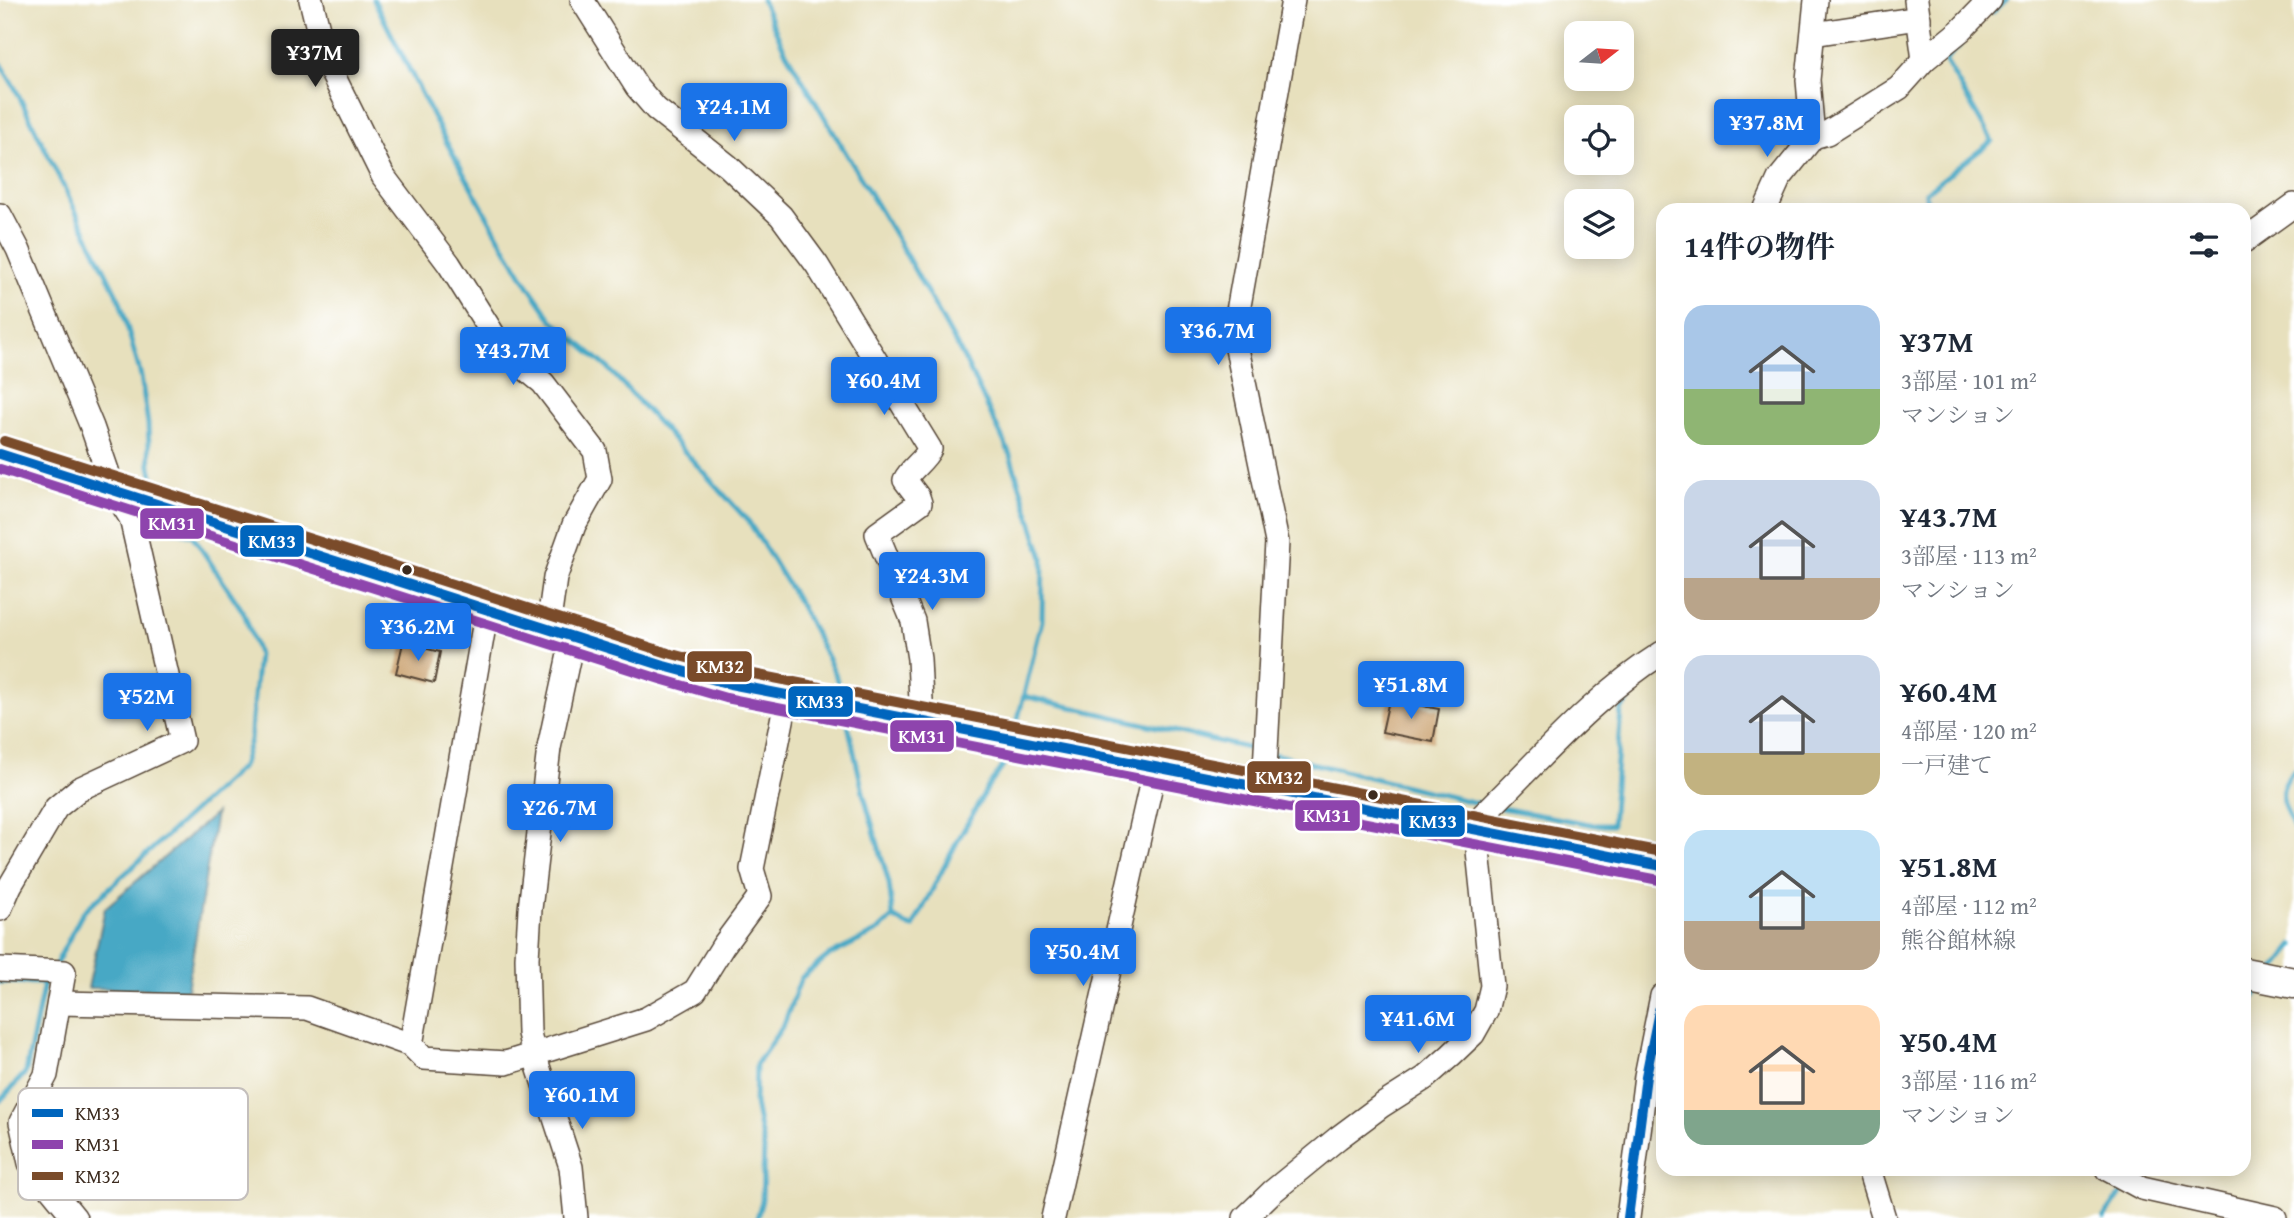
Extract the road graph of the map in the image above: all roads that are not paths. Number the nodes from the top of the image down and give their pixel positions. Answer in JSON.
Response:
{"nodes":[{"id":1,"x":311,"y":0,"type":"edge"},
{"id":2,"x":582,"y":0,"type":"edge"},
{"id":3,"x":1293,"y":0,"type":"edge"},
{"id":4,"x":1816,"y":0,"type":"edge"},
{"id":5,"x":1990,"y":0,"type":"edge"},
{"id":6,"x":1917,"y":9,"type":"edge"},
{"id":7,"x":1813,"y":34,"type":"junction"},
{"id":8,"x":1924,"y":61,"type":"junction"},
{"id":9,"x":1812,"y":137,"type":"junction"},
{"id":10,"x":1768,"y":203,"type":"edge"},
{"id":11,"x":2294,"y":205,"type":"edge"},
{"id":12,"x":0,"y":215,"type":"edge"},
{"id":13,"x":2251,"y":236,"type":"edge"},
{"id":14,"x":0,"y":454,"type":"edge"},
{"id":15,"x":114,"y":491,"type":"junction"},
{"id":16,"x":487,"y":609,"type":"junction"},
{"id":17,"x":560,"y":632,"type":"junction"},
{"id":18,"x":1656,"y":657,"type":"edge"},
{"id":19,"x":787,"y":696,"type":"junction"},
{"id":20,"x":922,"y":722,"type":"junction"},
{"id":21,"x":1155,"y":767,"type":"junction"},
{"id":22,"x":1265,"y":776,"type":"junction"},
{"id":23,"x":1476,"y":831,"type":"junction"},
{"id":24,"x":1656,"y":865,"type":"edge"},
{"id":25,"x":0,"y":909,"type":"edge"},
{"id":26,"x":0,"y":969,"type":"edge"},
{"id":27,"x":2251,"y":974,"type":"edge"},
{"id":28,"x":2294,"y":983,"type":"edge"},
{"id":29,"x":59,"y":1003,"type":"junction"},
{"id":30,"x":1656,"y":1026,"type":"edge"},
{"id":31,"x":411,"y":1045,"type":"junction"},
{"id":32,"x":534,"y":1055,"type":"junction"},
{"id":33,"x":39,"y":1088,"type":"edge"},
{"id":34,"x":1871,"y":1176,"type":"edge"},
{"id":35,"x":2120,"y":1176,"type":"edge"},
{"id":36,"x":60,"y":1200,"type":"edge"},
{"id":37,"x":75,"y":1218,"type":"edge"},
{"id":38,"x":576,"y":1218,"type":"edge"},
{"id":39,"x":1053,"y":1218,"type":"edge"},
{"id":40,"x":1245,"y":1218,"type":"edge"},
{"id":41,"x":1628,"y":1218,"type":"edge"},
{"id":42,"x":1884,"y":1218,"type":"edge"},
{"id":43,"x":2275,"y":1218,"type":"edge"}],
"edges":[{"from":1,"to":17,"type":"street"},
{"from":2,"to":20,"type":"street"},
{"from":3,"to":22,"type":"street"},
{"from":4,"to":7,"type":"street"},
{"from":5,"to":8,"type":"street"},
{"from":6,"to":7,"type":"street"},
{"from":6,"to":8,"type":"street"},
{"from":7,"to":9,"type":"street"},
{"from":8,"to":9,"type":"street"},
{"from":9,"to":10,"type":"street"},
{"from":11,"to":13,"type":"street"},
{"from":12,"to":15,"type":"street"},
{"from":14,"to":15,"type":"main road"},
{"from":15,"to":16,"type":"main road"},
{"from":15,"to":25,"type":"street"},
{"from":16,"to":17,"type":"main road"},
{"from":16,"to":31,"type":"street"},
{"from":17,"to":19,"type":"main road"},
{"from":17,"to":32,"type":"street"},
{"from":18,"to":23,"type":"street"},
{"from":19,"to":20,"type":"main road"},
{"from":19,"to":32,"type":"street"},
{"from":20,"to":21,"type":"main road"},
{"from":21,"to":22,"type":"main road"},
{"from":21,"to":39,"type":"street"},
{"from":22,"to":23,"type":"main road"},
{"from":23,"to":24,"type":"main road"},
{"from":23,"to":40,"type":"street"},
{"from":26,"to":29,"type":"street"},
{"from":27,"to":28,"type":"main road"},
{"from":29,"to":31,"type":"street"},
{"from":29,"to":33,"type":"street"},
{"from":30,"to":41,"type":"street"},
{"from":31,"to":32,"type":"street"},
{"from":32,"to":38,"type":"street"},
{"from":34,"to":42,"type":"street"},
{"from":35,"to":43,"type":"street"},
{"from":36,"to":37,"type":"street"}]}
